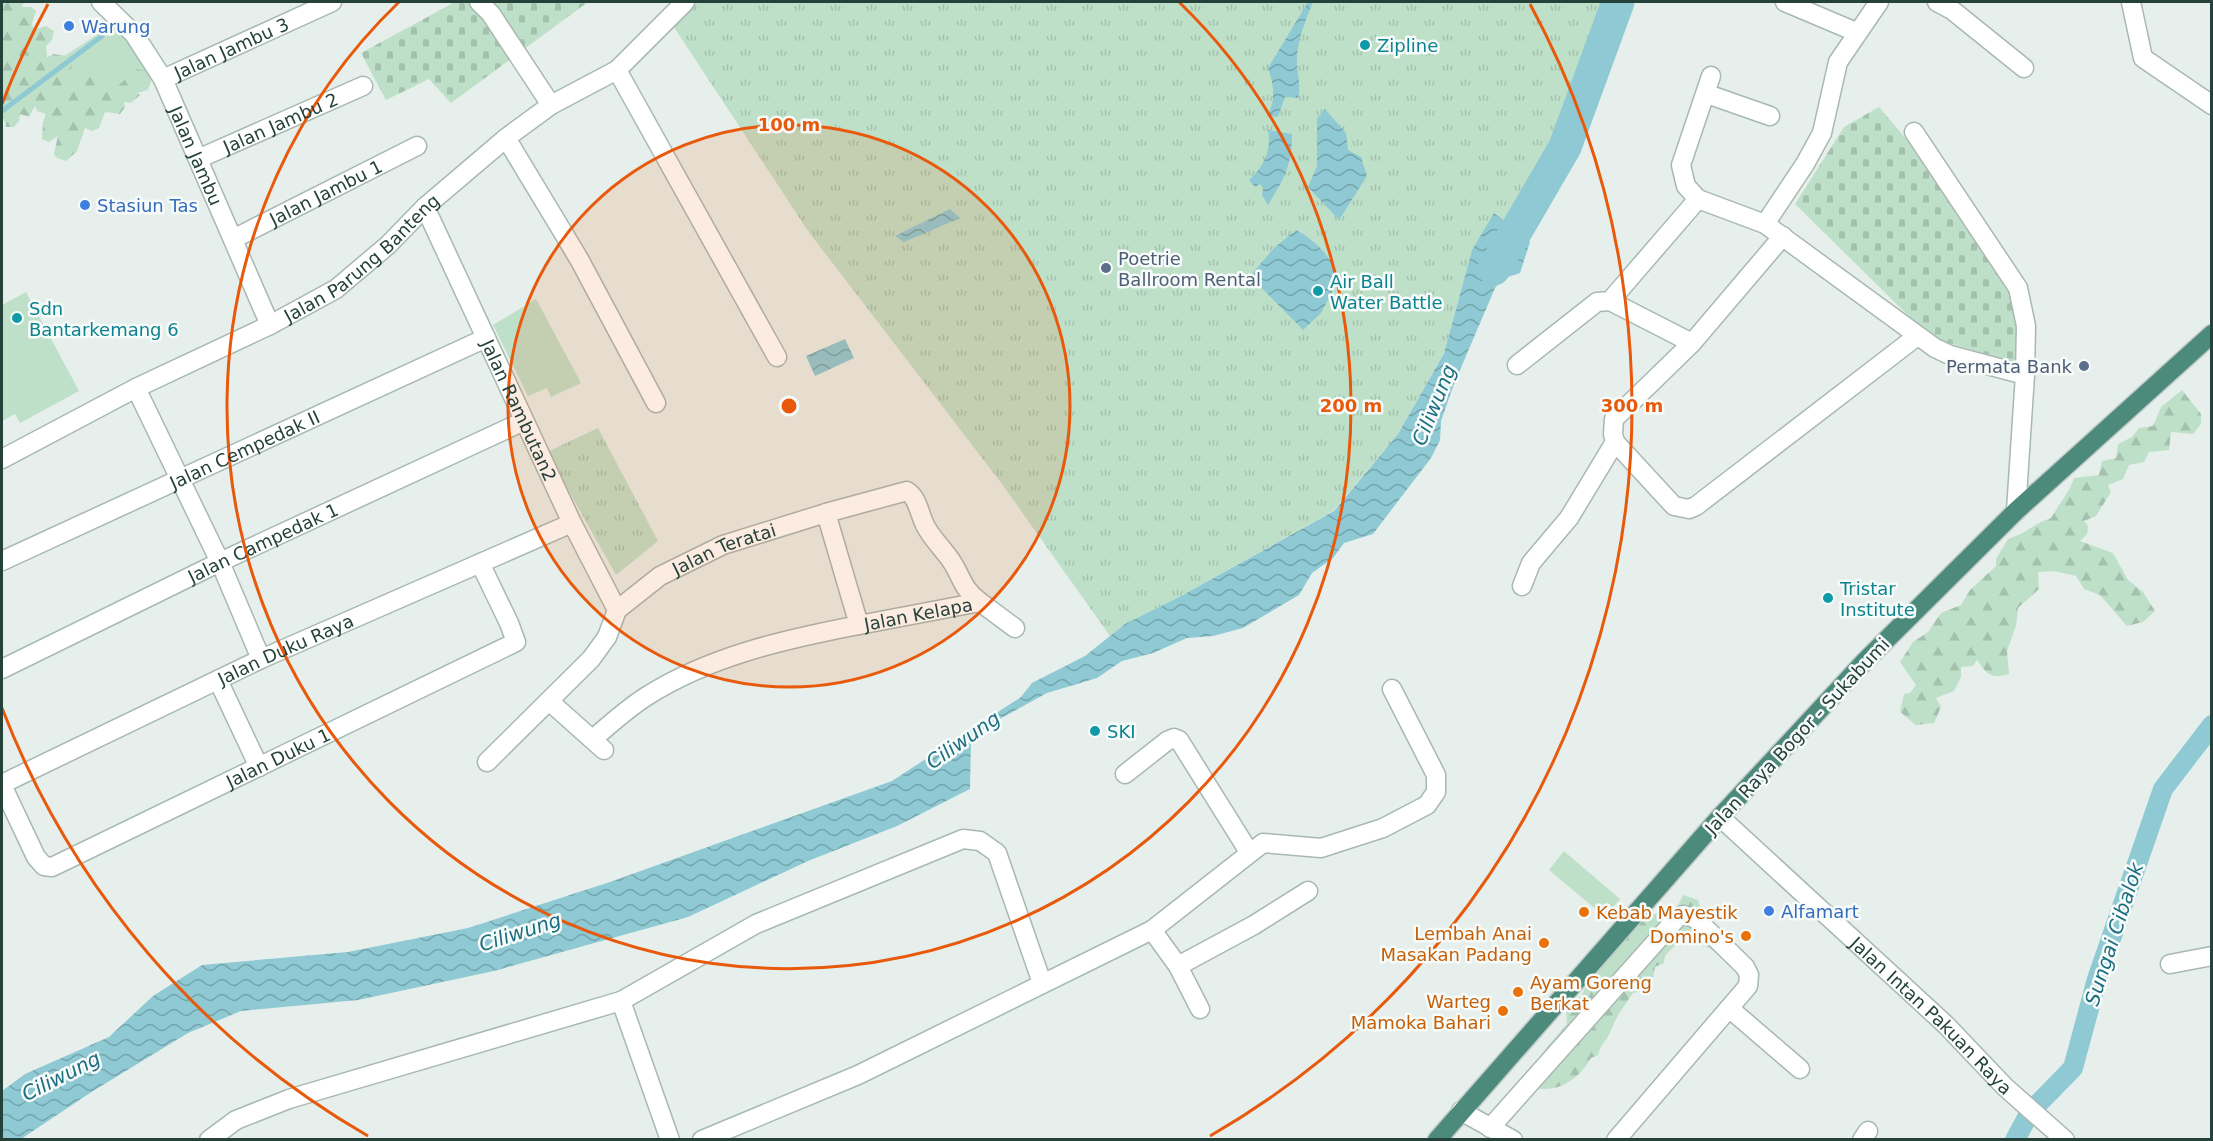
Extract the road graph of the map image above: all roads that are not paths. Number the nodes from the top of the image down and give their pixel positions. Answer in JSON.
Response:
{"nodes":[{"id":1,"x":100,"y":2,"type":"edge"},
{"id":2,"x":332,"y":2,"type":"edge"},
{"id":3,"x":479,"y":2,"type":"edge"},
{"id":4,"x":685,"y":2,"type":"edge"},
{"id":5,"x":1785,"y":2,"type":"edge"},
{"id":6,"x":1879,"y":2,"type":"edge"},
{"id":7,"x":1938,"y":2,"type":"edge"},
{"id":8,"x":2131,"y":2,"type":"edge"},
{"id":9,"x":1856,"y":32,"type":"junction"},
{"id":10,"x":2024,"y":68,"type":"dead end"},
{"id":11,"x":617,"y":70,"type":"junction"},
{"id":12,"x":1712,"y":76,"type":"dead end"},
{"id":13,"x":163,"y":79,"type":"junction"},
{"id":14,"x":363,"y":86,"type":"dead end"},
{"id":15,"x":1707,"y":94,"type":"junction"},
{"id":16,"x":551,"y":105,"type":"junction"},
{"id":17,"x":2211,"y":105,"type":"edge"},
{"id":18,"x":1770,"y":116,"type":"dead end"},
{"id":19,"x":1914,"y":132,"type":"dead end"},
{"id":20,"x":506,"y":138,"type":"junction"},
{"id":21,"x":417,"y":146,"type":"dead end"},
{"id":22,"x":200,"y":159,"type":"junction"},
{"id":23,"x":1698,"y":199,"type":"junction"},
{"id":24,"x":425,"y":207,"type":"junction"},
{"id":25,"x":1766,"y":224,"type":"junction"},
{"id":26,"x":1783,"y":236,"type":"junction"},
{"id":27,"x":233,"y":239,"type":"junction"},
{"id":28,"x":1610,"y":301,"type":"junction"},
{"id":29,"x":270,"y":324,"type":"junction"},
{"id":30,"x":2211,"y":334,"type":"edge"},
{"id":31,"x":1916,"y":337,"type":"junction"},
{"id":32,"x":486,"y":338,"type":"junction"},
{"id":33,"x":1692,"y":343,"type":"junction"},
{"id":34,"x":777,"y":357,"type":"dead end"},
{"id":35,"x":1517,"y":365,"type":"dead end"},
{"id":36,"x":2025,"y":375,"type":"junction"},
{"id":37,"x":136,"y":388,"type":"junction"},
{"id":38,"x":656,"y":403,"type":"dead end"},
{"id":39,"x":524,"y":421,"type":"junction"},
{"id":40,"x":1616,"y":442,"type":"junction"},
{"id":41,"x":2,"y":459,"type":"edge"},
{"id":42,"x":180,"y":477,"type":"junction"},
{"id":43,"x":2016,"y":511,"type":"junction"},
{"id":44,"x":826,"y":513,"type":"junction"},
{"id":45,"x":572,"y":524,"type":"junction"},
{"id":46,"x":2,"y":561,"type":"edge"},
{"id":47,"x":220,"y":562,"type":"junction"},
{"id":48,"x":480,"y":563,"type":"junction"},
{"id":49,"x":1522,"y":586,"type":"dead end"},
{"id":50,"x":980,"y":602,"type":"junction"},
{"id":51,"x":617,"y":610,"type":"junction"},
{"id":52,"x":859,"y":625,"type":"junction"},
{"id":53,"x":1015,"y":628,"type":"dead end"},
{"id":54,"x":261,"y":659,"type":"junction"},
{"id":55,"x":2,"y":669,"type":"edge"},
{"id":56,"x":218,"y":680,"type":"junction"},
{"id":57,"x":1392,"y":689,"type":"dead end"},
{"id":58,"x":549,"y":701,"type":"junction"},
{"id":59,"x":487,"y":762,"type":"dead end"},
{"id":60,"x":259,"y":767,"type":"junction"},
{"id":61,"x":1125,"y":774,"type":"dead end"},
{"id":62,"x":2,"y":784,"type":"edge"},
{"id":63,"x":1720,"y":817,"type":"junction"},
{"id":64,"x":1249,"y":852,"type":"junction"},
{"id":65,"x":1308,"y":891,"type":"dead end"},
{"id":66,"x":1152,"y":930,"type":"junction"},
{"id":67,"x":2211,"y":956,"type":"edge"},
{"id":68,"x":2170,"y":964,"type":"dead end"},
{"id":69,"x":1178,"y":966,"type":"junction"},
{"id":70,"x":1042,"y":983,"type":"junction"},
{"id":71,"x":621,"y":1001,"type":"junction"},
{"id":72,"x":1729,"y":1008,"type":"junction"},
{"id":73,"x":1200,"y":1009,"type":"dead end"},
{"id":74,"x":1800,"y":1069,"type":"dead end"},
{"id":75,"x":1461,"y":1111,"type":"junction"},
{"id":76,"x":1490,"y":1128,"type":"junction"},
{"id":77,"x":217,"y":1137,"type":"edge"},
{"id":78,"x":670,"y":1140,"type":"edge"},
{"id":79,"x":702,"y":1140,"type":"edge"},
{"id":80,"x":1437,"y":1140,"type":"edge"},
{"id":81,"x":1513,"y":1140,"type":"edge"},
{"id":82,"x":1616,"y":1140,"type":"edge"},
{"id":83,"x":2065,"y":1140,"type":"edge"}],
"edges":[{"from":1,"to":13,"type":"street","name":"Jalan Jambu"},
{"from":2,"to":13,"type":"street","name":"Jalan Jambu 3"},
{"from":3,"to":16,"type":"street"},
{"from":4,"to":11,"type":"street","name":"Jalan Parung Banteng"},
{"from":5,"to":9,"type":"street"},
{"from":6,"to":9,"type":"street"},
{"from":7,"to":10,"type":"street"},
{"from":8,"to":17,"type":"street"},
{"from":9,"to":25,"type":"street"},
{"from":11,"to":16,"type":"street","name":"Jalan Parung Banteng"},
{"from":11,"to":34,"type":"street"},
{"from":12,"to":15,"type":"street"},
{"from":13,"to":22,"type":"street","name":"Jalan Jambu"},
{"from":14,"to":22,"type":"street","name":"Jalan Jambu 2"},
{"from":15,"to":18,"type":"street"},
{"from":15,"to":23,"type":"street"},
{"from":16,"to":20,"type":"street","name":"Jalan Parung Banteng"},
{"from":19,"to":36,"type":"street"},
{"from":20,"to":24,"type":"street","name":"Jalan Parung Banteng"},
{"from":20,"to":38,"type":"street"},
{"from":21,"to":27,"type":"street","name":"Jalan Jambu 1"},
{"from":22,"to":27,"type":"street","name":"Jalan Jambu"},
{"from":23,"to":25,"type":"street"},
{"from":23,"to":28,"type":"street"},
{"from":24,"to":29,"type":"street","name":"Jalan Parung Banteng"},
{"from":24,"to":32,"type":"street","name":"Jalan Rambutan2"},
{"from":25,"to":26,"type":"street"},
{"from":26,"to":31,"type":"street"},
{"from":26,"to":33,"type":"street"},
{"from":27,"to":29,"type":"street","name":"Jalan Jambu"},
{"from":28,"to":33,"type":"street"},
{"from":28,"to":35,"type":"street"},
{"from":29,"to":37,"type":"street","name":"Jalan Parung Banteng"},
{"from":30,"to":43,"type":"highway","name":"Jalan Raya Bogor - Sukabumi"},
{"from":31,"to":36,"type":"street"},
{"from":31,"to":40,"type":"street"},
{"from":32,"to":39,"type":"street","name":"Jalan Rambutan2"},
{"from":32,"to":42,"type":"street","name":"Jalan Cempedak II"},
{"from":33,"to":40,"type":"street"},
{"from":36,"to":43,"type":"street"},
{"from":37,"to":41,"type":"street","name":"Jalan Parung Banteng"},
{"from":37,"to":42,"type":"street"},
{"from":39,"to":45,"type":"street","name":"Jalan Rambutan2"},
{"from":39,"to":47,"type":"street","name":"Jalan Campedak 1"},
{"from":40,"to":49,"type":"street"},
{"from":42,"to":46,"type":"street","name":"Jalan Cempedak II"},
{"from":42,"to":47,"type":"street"},
{"from":43,"to":63,"type":"highway","name":"Jalan Raya Bogor - Sukabumi"},
{"from":44,"to":50,"type":"street","name":"Jalan Teratai"},
{"from":44,"to":51,"type":"street","name":"Jalan Teratai"},
{"from":44,"to":52,"type":"street","name":"Jalan Kelapa"},
{"from":45,"to":48,"type":"street","name":"Jalan Duku Raya"},
{"from":45,"to":51,"type":"street","name":"Jalan Rambutan2"},
{"from":47,"to":54,"type":"street"},
{"from":47,"to":55,"type":"street","name":"Jalan Campedak 1"},
{"from":48,"to":54,"type":"street","name":"Jalan Duku Raya"},
{"from":48,"to":60,"type":"street","name":"Jalan Duku 1"},
{"from":50,"to":52,"type":"street","name":"Jalan Kelapa"},
{"from":50,"to":53,"type":"street","name":"Jalan Kelapa"},
{"from":51,"to":58,"type":"street"},
{"from":52,"to":58,"type":"street"},
{"from":54,"to":56,"type":"street","name":"Jalan Duku Raya"},
{"from":56,"to":60,"type":"street"},
{"from":56,"to":62,"type":"street","name":"Jalan Duku Raya"},
{"from":57,"to":64,"type":"street"},
{"from":58,"to":59,"type":"street"},
{"from":60,"to":62,"type":"street","name":"Jalan Duku 1"},
{"from":61,"to":64,"type":"street"},
{"from":63,"to":75,"type":"highway","name":"Jalan Raya Bogor - Sukabumi"},
{"from":63,"to":83,"type":"street","name":"Jalan Intan Pakuan Raya"},
{"from":64,"to":66,"type":"street"},
{"from":65,"to":69,"type":"street"},
{"from":66,"to":69,"type":"street"},
{"from":66,"to":70,"type":"street"},
{"from":67,"to":68,"type":"street"},
{"from":69,"to":73,"type":"street"},
{"from":70,"to":71,"type":"street"},
{"from":70,"to":79,"type":"street"},
{"from":71,"to":77,"type":"street"},
{"from":71,"to":78,"type":"street"},
{"from":72,"to":74,"type":"street"},
{"from":72,"to":76,"type":"street"},
{"from":72,"to":82,"type":"street"},
{"from":75,"to":76,"type":"street"},
{"from":75,"to":80,"type":"highway","name":"Jalan Raya Bogor - Sukabumi"},
{"from":76,"to":81,"type":"street"}]}
